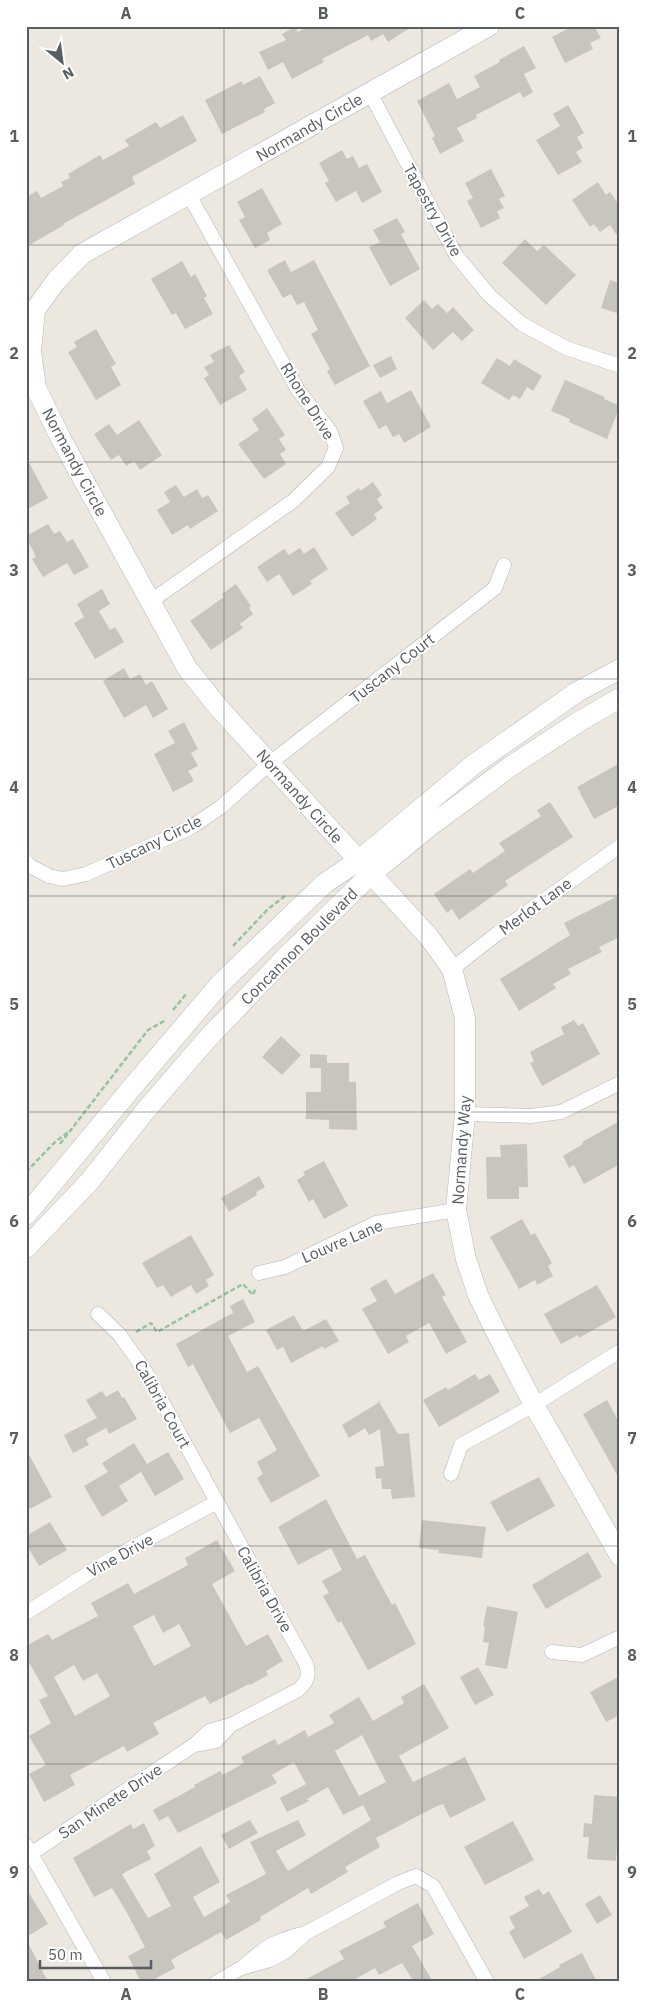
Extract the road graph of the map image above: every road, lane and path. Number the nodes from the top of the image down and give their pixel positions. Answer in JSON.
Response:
{"nodes":[{"id":1,"x":489,"y":26,"type":"edge"},
{"id":2,"x":370,"y":93,"type":"junction"},
{"id":3,"x":189,"y":195,"type":"junction"},
{"id":4,"x":31,"y":310,"type":"edge"},
{"id":5,"x":620,"y":366,"type":"edge"},
{"id":6,"x":504,"y":565,"type":"dead end"},
{"id":7,"x":151,"y":600,"type":"junction"},
{"id":8,"x":620,"y":669,"type":"edge"},
{"id":9,"x":620,"y":698,"type":"edge"},
{"id":10,"x":270,"y":763,"type":"junction"},
{"id":11,"x":620,"y":846,"type":"edge"},
{"id":12,"x":26,"y":861,"type":"edge"},
{"id":13,"x":365,"y":868,"type":"junction"},
{"id":14,"x":452,"y":969,"type":"junction"},
{"id":15,"x":113,"y":1074,"type":"dead end"},
{"id":16,"x":620,"y":1083,"type":"edge"},
{"id":17,"x":465,"y":1114,"type":"junction"},
{"id":18,"x":72,"y":1129,"type":"junction"},
{"id":19,"x":55,"y":1152,"type":"dead end"},
{"id":20,"x":26,"y":1172,"type":"edge"},
{"id":21,"x":456,"y":1210,"type":"junction"},
{"id":22,"x":26,"y":1215,"type":"edge"},
{"id":23,"x":26,"y":1248,"type":"edge"},
{"id":24,"x":259,"y":1273,"type":"dead end"},
{"id":25,"x":253,"y":1295,"type":"dead end"},
{"id":26,"x":98,"y":1314,"type":"dead end"},
{"id":27,"x":124,"y":1340,"type":"junction"},
{"id":28,"x":620,"y":1352,"type":"edge"},
{"id":29,"x":534,"y":1405,"type":"junction"},
{"id":30,"x":451,"y":1474,"type":"dead end"},
{"id":31,"x":217,"y":1502,"type":"junction"},
{"id":32,"x":620,"y":1556,"type":"edge"},
{"id":33,"x":26,"y":1613,"type":"edge"},
{"id":34,"x":620,"y":1637,"type":"edge"},
{"id":35,"x":552,"y":1652,"type":"dead end"},
{"id":36,"x":308,"y":1678,"type":"joint"},
{"id":37,"x":28,"y":1852,"type":"edge"},
{"id":38,"x":104,"y":1982,"type":"edge"},
{"id":39,"x":217,"y":1982,"type":"edge"},
{"id":40,"x":487,"y":1982,"type":"edge"}],
"edges":[{"from":1,"to":2,"type":"street","name":"Normandy Circle"},
{"from":2,"to":3,"type":"street","name":"Normandy Circle"},
{"from":2,"to":5,"type":"street","name":"Tapestry Drive"},
{"from":3,"to":4,"type":"street","name":"Normandy Circle"},
{"from":3,"to":7,"type":"street","name":"Rhone Drive"},
{"from":4,"to":7,"type":"street","name":"Normandy Circle"},
{"from":6,"to":10,"type":"street","name":"Tuscany Court"},
{"from":7,"to":10,"type":"street","name":"Normandy Circle"},
{"from":8,"to":13,"type":"street","name":"Concannon Boulevard"},
{"from":9,"to":13,"type":"street","name":"Concannon Boulevard"},
{"from":10,"to":12,"type":"street","name":"Tuscany Circle"},
{"from":10,"to":13,"type":"street","name":"Normandy Circle"},
{"from":11,"to":14,"type":"street","name":"Merlot Lane"},
{"from":13,"to":14,"type":"street","name":"Normandy Way"},
{"from":13,"to":22,"type":"street","name":"Concannon Boulevard"},
{"from":13,"to":23,"type":"street","name":"Concannon Boulevard"},
{"from":14,"to":17,"type":"street","name":"Normandy Way"},
{"from":15,"to":18,"type":"path"},
{"from":16,"to":17,"type":"street"},
{"from":17,"to":21,"type":"street","name":"Normandy Way"},
{"from":18,"to":19,"type":"path"},
{"from":18,"to":20,"type":"path"},
{"from":21,"to":24,"type":"street","name":"Louvre Lane"},
{"from":21,"to":29,"type":"street","name":"Normandy Way"},
{"from":25,"to":27,"type":"path"},
{"from":26,"to":27,"type":"street","name":"Calibria Court"},
{"from":27,"to":31,"type":"street","name":"Calibria Court"},
{"from":28,"to":29,"type":"street"},
{"from":29,"to":30,"type":"street"},
{"from":29,"to":32,"type":"street","name":"Normandy Way"},
{"from":31,"to":33,"type":"street","name":"Vine Drive"},
{"from":31,"to":36,"type":"street","name":"Calibria Drive"},
{"from":34,"to":35,"type":"street"},
{"from":36,"to":37,"type":"street","name":"San Minete Drive"},
{"from":37,"to":38,"type":"street"},
{"from":39,"to":40,"type":"street"}]}
